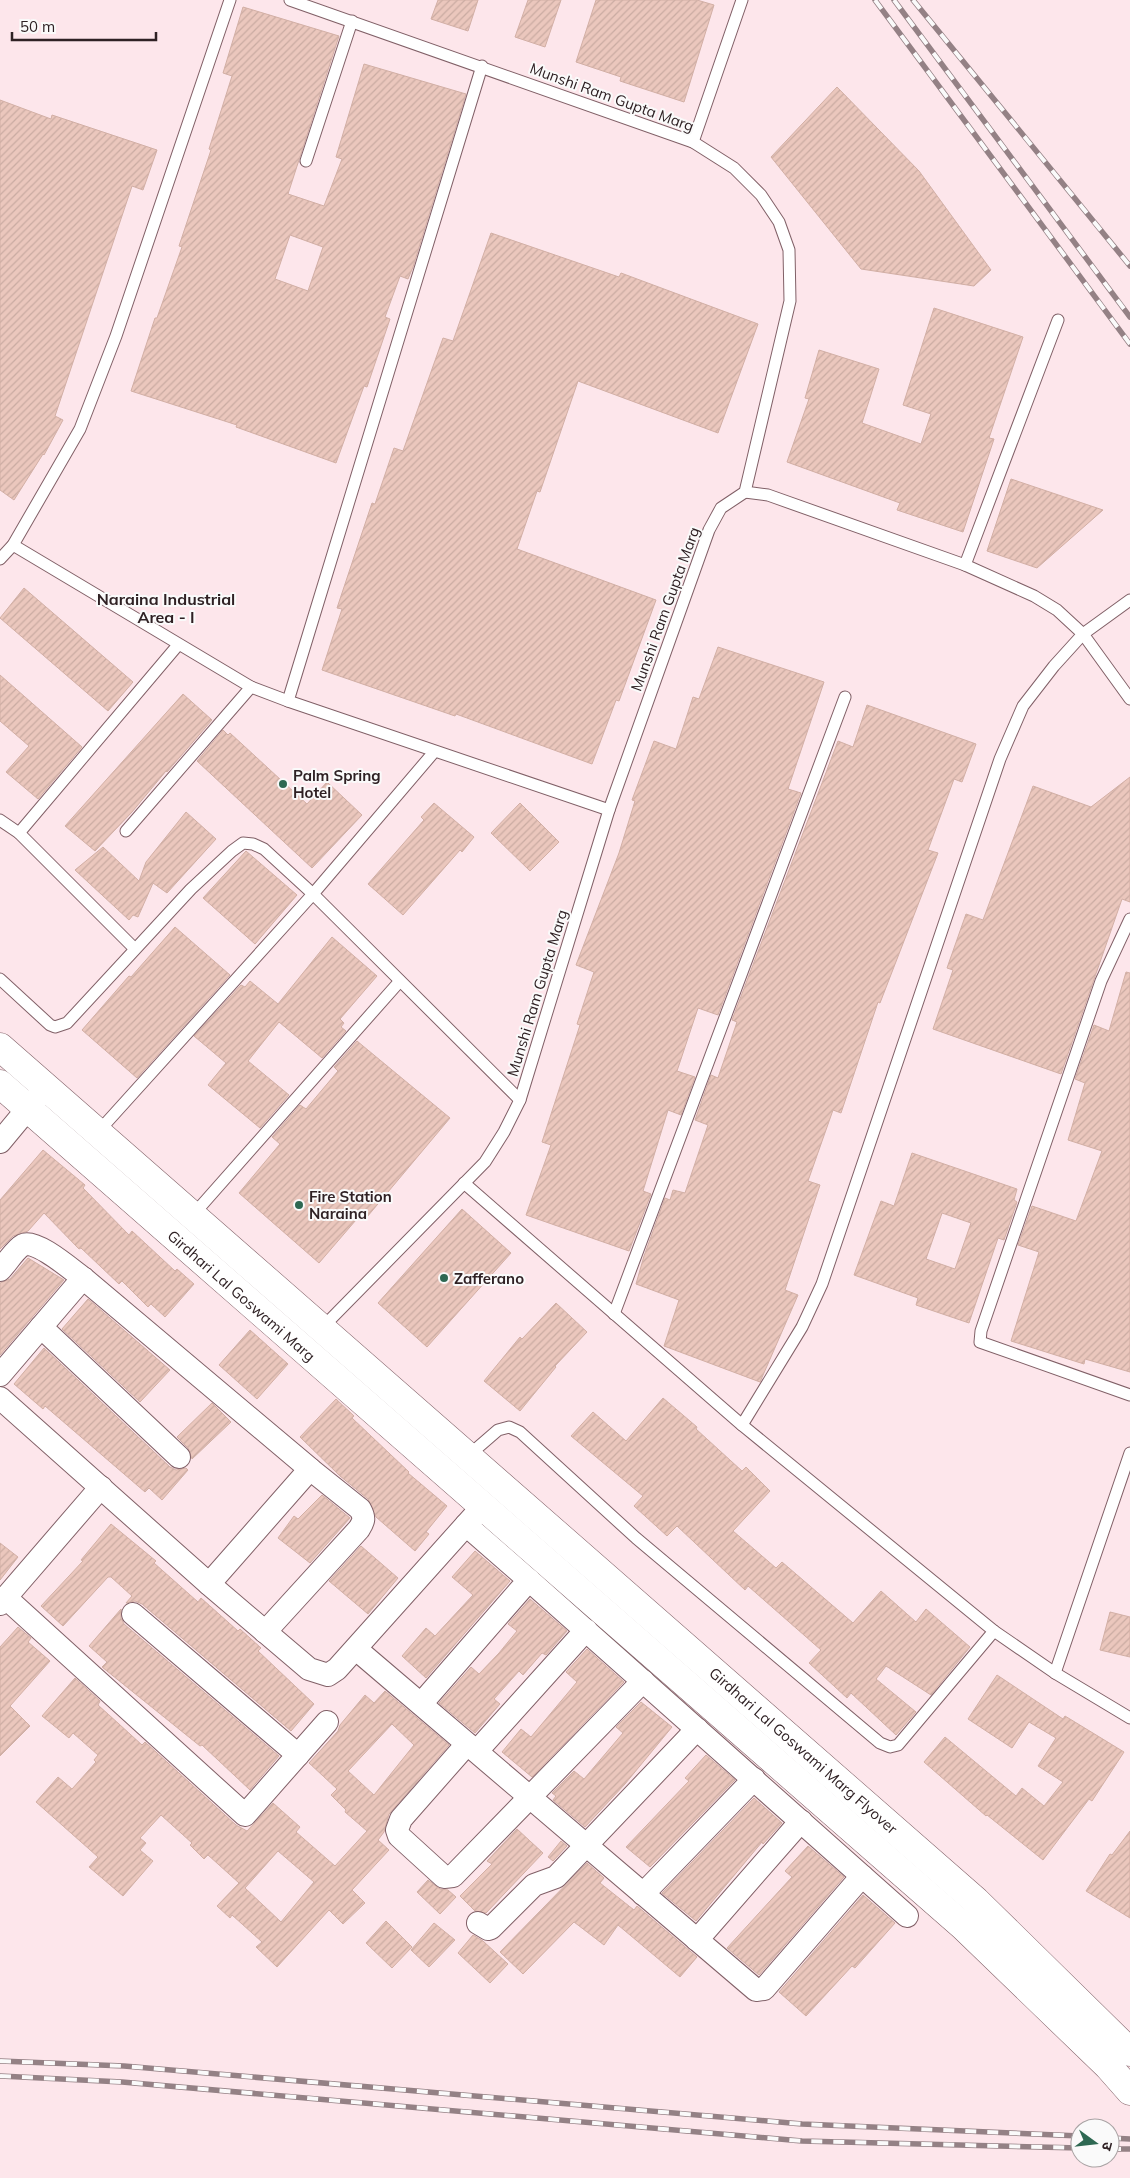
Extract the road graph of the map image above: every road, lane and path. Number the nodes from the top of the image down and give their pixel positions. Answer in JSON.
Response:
{"nodes":[{"id":1,"x":230,"y":0,"type":"edge"},
{"id":2,"x":290,"y":0,"type":"edge"},
{"id":3,"x":742,"y":0,"type":"edge"},
{"id":4,"x":352,"y":21,"type":"junction"},
{"id":5,"x":482,"y":66,"type":"junction"},
{"id":6,"x":693,"y":142,"type":"junction"},
{"id":7,"x":306,"y":161,"type":"dead end"},
{"id":8,"x":1058,"y":320,"type":"dead end"},
{"id":9,"x":745,"y":492,"type":"junction"},
{"id":10,"x":13,"y":545,"type":"junction"},
{"id":11,"x":0,"y":559,"type":"edge"},
{"id":12,"x":964,"y":565,"type":"junction"},
{"id":13,"x":1130,"y":600,"type":"edge"},
{"id":14,"x":1083,"y":634,"type":"junction"},
{"id":15,"x":178,"y":644,"type":"junction"},
{"id":16,"x":251,"y":687,"type":"junction"},
{"id":17,"x":845,"y":697,"type":"dead end"},
{"id":18,"x":1130,"y":698,"type":"edge"},
{"id":19,"x":288,"y":701,"type":"junction"},
{"id":20,"x":434,"y":752,"type":"junction"},
{"id":21,"x":609,"y":810,"type":"junction"},
{"id":22,"x":0,"y":820,"type":"edge"},
{"id":23,"x":126,"y":831,"type":"dead end"},
{"id":24,"x":19,"y":833,"type":"junction"},
{"id":25,"x":312,"y":894,"type":"junction"},
{"id":26,"x":1130,"y":919,"type":"edge"},
{"id":27,"x":134,"y":948,"type":"junction"},
{"id":28,"x":0,"y":979,"type":"edge"},
{"id":29,"x":400,"y":981,"type":"junction"},
{"id":30,"x":0,"y":1047,"type":"edge"},
{"id":31,"x":0,"y":1084,"type":"edge"},
{"id":32,"x":46,"y":1087,"type":"junction"},
{"id":33,"x":520,"y":1100,"type":"junction"},
{"id":34,"x":28,"y":1108,"type":"junction"},
{"id":35,"x":98,"y":1132,"type":"junction"},
{"id":36,"x":0,"y":1142,"type":"edge"},
{"id":37,"x":464,"y":1183,"type":"junction"},
{"id":38,"x":193,"y":1215,"type":"junction"},
{"id":39,"x":0,"y":1270,"type":"edge"},
{"id":40,"x":83,"y":1278,"type":"junction"},
{"id":41,"x":614,"y":1314,"type":"junction"},
{"id":42,"x":41,"y":1327,"type":"junction"},
{"id":43,"x":314,"y":1339,"type":"junction"},
{"id":44,"x":0,"y":1375,"type":"edge"},
{"id":45,"x":1130,"y":1395,"type":"edge"},
{"id":46,"x":0,"y":1398,"type":"edge"},
{"id":47,"x":742,"y":1425,"type":"junction"},
{"id":48,"x":1130,"y":1453,"type":"edge"},
{"id":49,"x":179,"y":1456,"type":"dead end"},
{"id":50,"x":468,"y":1456,"type":"junction"},
{"id":51,"x":310,"y":1469,"type":"junction"},
{"id":52,"x":101,"y":1487,"type":"junction"},
{"id":53,"x":475,"y":1516,"type":"junction"},
{"id":54,"x":529,"y":1580,"type":"junction"},
{"id":55,"x":208,"y":1584,"type":"junction"},
{"id":56,"x":3,"y":1601,"type":"edge"},
{"id":57,"x":133,"y":1614,"type":"dead end"},
{"id":58,"x":586,"y":1630,"type":"junction"},
{"id":59,"x":994,"y":1631,"type":"junction"},
{"id":60,"x":265,"y":1632,"type":"junction"},
{"id":61,"x":356,"y":1648,"type":"junction"},
{"id":62,"x":1055,"y":1673,"type":"junction"},
{"id":63,"x":643,"y":1681,"type":"junction"},
{"id":64,"x":421,"y":1704,"type":"junction"},
{"id":65,"x":1130,"y":1718,"type":"edge"},
{"id":66,"x":327,"y":1722,"type":"dead end"},
{"id":67,"x":697,"y":1729,"type":"junction"},
{"id":68,"x":472,"y":1748,"type":"junction"},
{"id":69,"x":298,"y":1755,"type":"junction"},
{"id":70,"x":754,"y":1779,"type":"junction"},
{"id":71,"x":531,"y":1798,"type":"junction"},
{"id":72,"x":800,"y":1821,"type":"junction"},
{"id":73,"x":587,"y":1846,"type":"junction"},
{"id":74,"x":862,"y":1876,"type":"junction"},
{"id":75,"x":644,"y":1894,"type":"junction"},
{"id":76,"x":908,"y":1916,"type":"dead end"},
{"id":77,"x":478,"y":1923,"type":"dead end"},
{"id":78,"x":697,"y":1940,"type":"junction"},
{"id":79,"x":1130,"y":2052,"type":"edge"},
{"id":80,"x":1130,"y":2091,"type":"edge"}],
"edges":[{"from":1,"to":10,"type":"lane"},
{"from":2,"to":4,"type":"lane","name":"Munshi Ram Gupta Marg"},
{"from":3,"to":6,"type":"lane"},
{"from":4,"to":5,"type":"lane","name":"Munshi Ram Gupta Marg"},
{"from":4,"to":7,"type":"lane"},
{"from":5,"to":6,"type":"lane","name":"Munshi Ram Gupta Marg"},
{"from":5,"to":19,"type":"lane"},
{"from":6,"to":9,"type":"lane","name":"Munshi Ram Gupta Marg"},
{"from":8,"to":12,"type":"lane"},
{"from":9,"to":12,"type":"lane"},
{"from":9,"to":21,"type":"lane","name":"Munshi Ram Gupta Marg"},
{"from":10,"to":11,"type":"lane"},
{"from":10,"to":15,"type":"lane"},
{"from":12,"to":14,"type":"lane"},
{"from":13,"to":14,"type":"lane"},
{"from":14,"to":18,"type":"lane"},
{"from":14,"to":47,"type":"lane"},
{"from":15,"to":16,"type":"lane"},
{"from":15,"to":24,"type":"lane"},
{"from":16,"to":19,"type":"lane"},
{"from":16,"to":23,"type":"lane"},
{"from":17,"to":41,"type":"lane"},
{"from":19,"to":20,"type":"lane"},
{"from":20,"to":21,"type":"lane"},
{"from":20,"to":25,"type":"lane"},
{"from":21,"to":33,"type":"lane","name":"Munshi Ram Gupta Marg"},
{"from":22,"to":24,"type":"lane"},
{"from":24,"to":27,"type":"lane"},
{"from":25,"to":27,"type":"lane"},
{"from":25,"to":29,"type":"lane"},
{"from":25,"to":35,"type":"lane"},
{"from":26,"to":45,"type":"lane"},
{"from":27,"to":28,"type":"lane"},
{"from":29,"to":33,"type":"lane"},
{"from":29,"to":38,"type":"lane"},
{"from":30,"to":32,"type":"main road","name":"Girdhari Lal Goswami Marg"},
{"from":31,"to":34,"type":"main road","name":"Girdhari Lal Goswami Marg"},
{"from":32,"to":34,"type":"street"},
{"from":32,"to":35,"type":"main road","name":"Girdhari Lal Goswami Marg"},
{"from":33,"to":37,"type":"lane","name":"Munshi Ram Gupta Marg"},
{"from":34,"to":36,"type":"street"},
{"from":34,"to":43,"type":"main road","name":"Girdhari Lal Goswami Marg"},
{"from":35,"to":38,"type":"main road","name":"Girdhari Lal Goswami Marg"},
{"from":37,"to":41,"type":"lane"},
{"from":37,"to":43,"type":"lane","name":"Munshi Ram Gupta Marg"},
{"from":38,"to":43,"type":"main road","name":"Girdhari Lal Goswami Marg"},
{"from":39,"to":40,"type":"street"},
{"from":40,"to":42,"type":"street"},
{"from":40,"to":51,"type":"street"},
{"from":41,"to":47,"type":"lane"},
{"from":42,"to":44,"type":"street"},
{"from":42,"to":49,"type":"street"},
{"from":43,"to":50,"type":"main road","name":"Girdhari Lal Goswami Marg"},
{"from":43,"to":53,"type":"main road","name":"Girdhari Lal Goswami Marg"},
{"from":46,"to":52,"type":"street"},
{"from":47,"to":59,"type":"lane"},
{"from":48,"to":62,"type":"lane"},
{"from":50,"to":59,"type":"lane"},
{"from":50,"to":79,"type":"main road","name":"Girdhari Lal Goswami Marg Flyover"},
{"from":51,"to":55,"type":"street"},
{"from":51,"to":60,"type":"street"},
{"from":52,"to":55,"type":"street"},
{"from":52,"to":56,"type":"street"},
{"from":53,"to":54,"type":"street"},
{"from":53,"to":61,"type":"street"},
{"from":53,"to":80,"type":"main road","name":"Girdhari Lal Goswami Marg Flyover"},
{"from":54,"to":58,"type":"street"},
{"from":54,"to":64,"type":"street"},
{"from":55,"to":60,"type":"street"},
{"from":56,"to":69,"type":"street"},
{"from":57,"to":69,"type":"street"},
{"from":58,"to":63,"type":"street"},
{"from":58,"to":68,"type":"street"},
{"from":59,"to":62,"type":"lane"},
{"from":60,"to":61,"type":"street"},
{"from":61,"to":64,"type":"street"},
{"from":62,"to":65,"type":"lane"},
{"from":63,"to":67,"type":"street"},
{"from":63,"to":71,"type":"street"},
{"from":64,"to":68,"type":"street"},
{"from":66,"to":69,"type":"street"},
{"from":67,"to":70,"type":"street"},
{"from":67,"to":73,"type":"street"},
{"from":68,"to":71,"type":"street"},
{"from":68,"to":71,"type":"street"},
{"from":70,"to":72,"type":"street"},
{"from":70,"to":75,"type":"street"},
{"from":71,"to":73,"type":"street"},
{"from":72,"to":74,"type":"street"},
{"from":72,"to":78,"type":"street"},
{"from":73,"to":75,"type":"street"},
{"from":73,"to":77,"type":"street"},
{"from":74,"to":76,"type":"street"},
{"from":74,"to":78,"type":"street"},
{"from":75,"to":78,"type":"street"}]}
